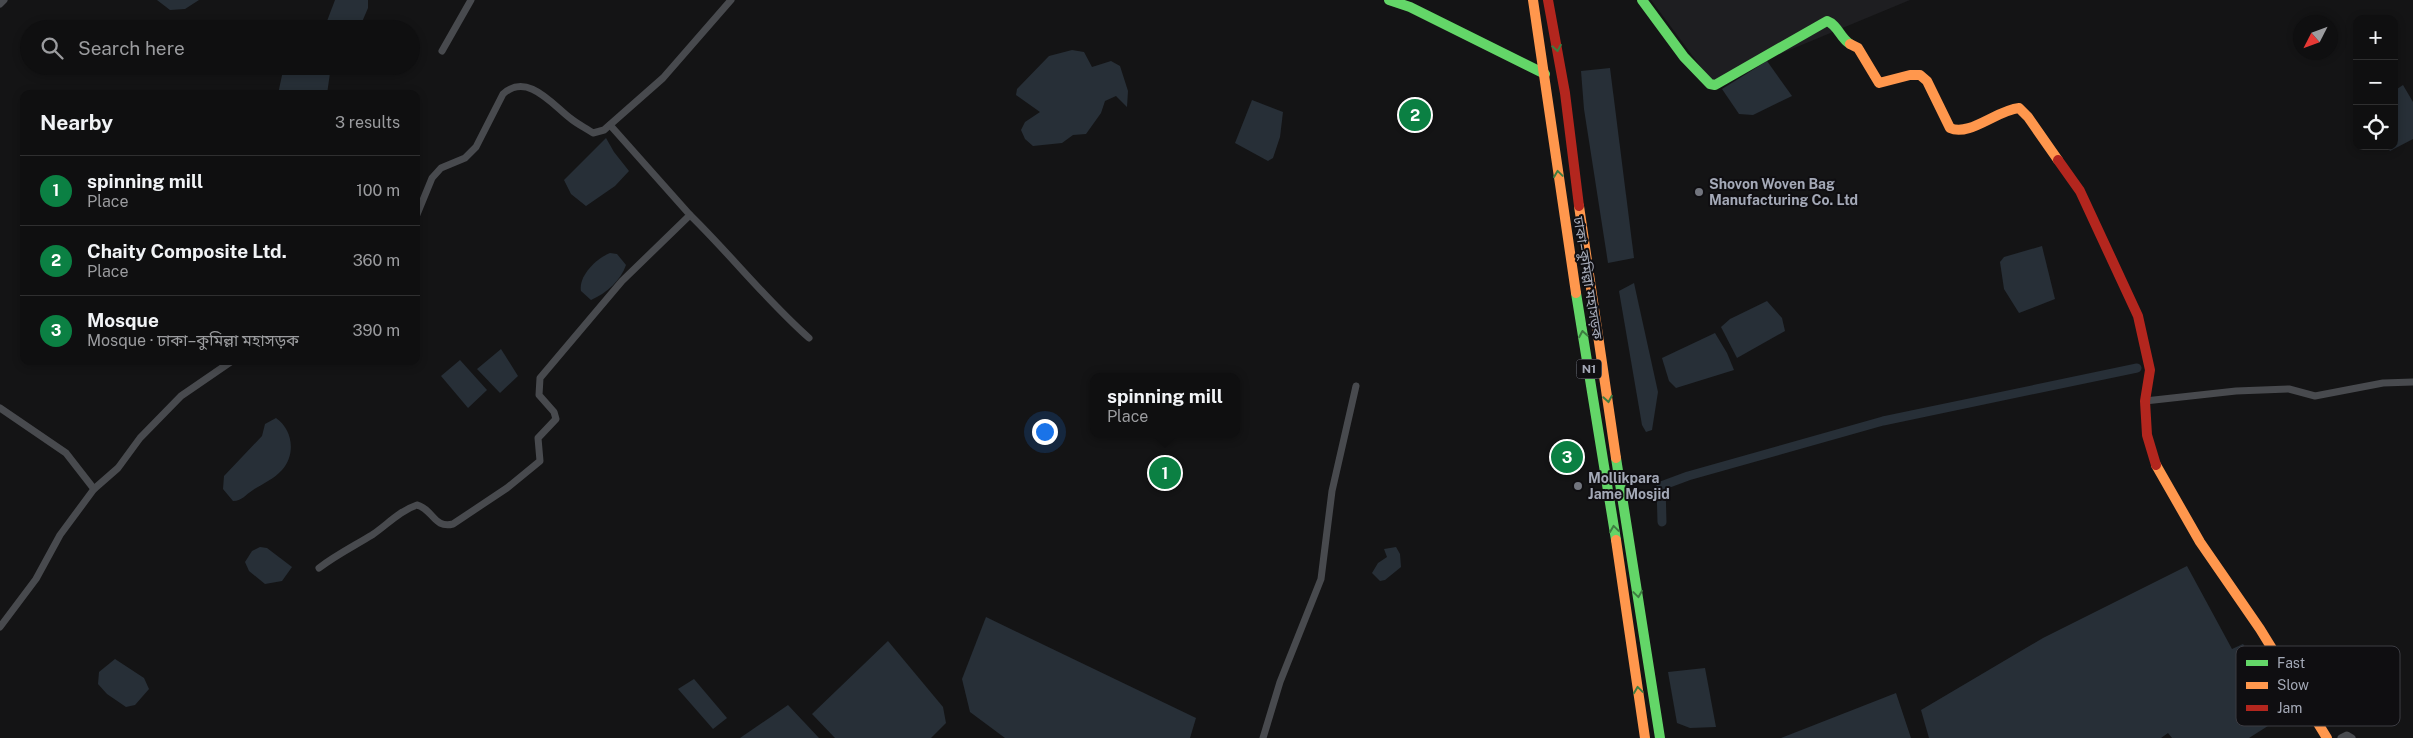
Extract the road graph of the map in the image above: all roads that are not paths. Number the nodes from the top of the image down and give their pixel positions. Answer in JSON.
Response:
{"nodes":[{"id":1,"x":4,"y":0,"type":"edge"},
{"id":2,"x":470,"y":0,"type":"edge"},
{"id":3,"x":731,"y":0,"type":"edge"},
{"id":4,"x":1389,"y":0,"type":"edge"},
{"id":5,"x":1533,"y":0,"type":"edge"},
{"id":6,"x":1548,"y":0,"type":"edge"},
{"id":7,"x":1642,"y":0,"type":"edge"},
{"id":8,"x":0,"y":4,"type":"edge"},
{"id":9,"x":442,"y":51,"type":"dead end"},
{"id":10,"x":1544,"y":74,"type":"junction"},
{"id":11,"x":610,"y":126,"type":"junction"},
{"id":12,"x":420,"y":207,"type":"edge"},
{"id":13,"x":690,"y":215,"type":"junction"},
{"id":14,"x":809,"y":338,"type":"dead end"},
{"id":15,"x":226,"y":365,"type":"edge"},
{"id":16,"x":2413,"y":382,"type":"edge"},
{"id":17,"x":1356,"y":386,"type":"dead end"},
{"id":18,"x":2144,"y":401,"type":"junction"},
{"id":19,"x":0,"y":408,"type":"edge"},
{"id":20,"x":94,"y":489,"type":"junction"},
{"id":21,"x":319,"y":568,"type":"dead end"},
{"id":22,"x":0,"y":627,"type":"edge"},
{"id":23,"x":2270,"y":646,"type":"edge"},
{"id":24,"x":2320,"y":726,"type":"edge"},
{"id":25,"x":1263,"y":738,"type":"edge"},
{"id":26,"x":1645,"y":738,"type":"edge"},
{"id":27,"x":1660,"y":738,"type":"edge"},
{"id":28,"x":2327,"y":738,"type":"edge"},
{"id":29,"x":2341,"y":738,"type":"edge"},
{"id":30,"x":2352,"y":738,"type":"edge"}],
"edges":[{"from":1,"to":8,"type":"street"},
{"from":2,"to":9,"type":"street"},
{"from":3,"to":11,"type":"street"},
{"from":4,"to":10,"type":"main road"},
{"from":5,"to":10,"type":"main road","name":"ঢাকা–কুমিল্লা মহাসড়ক","number":"N1"},
{"from":6,"to":27,"type":"main road","name":"ঢাকা–কুমিল্লা মহাসড়ক","number":"N1","one_way":true},
{"from":7,"to":18,"type":"main road"},
{"from":26,"to":10,"type":"main road","name":"ঢাকা–কুমিল্লা মহাসড়ক","number":"N1","one_way":true},
{"from":11,"to":12,"type":"street"},
{"from":11,"to":13,"type":"street"},
{"from":13,"to":14,"type":"street"},
{"from":13,"to":21,"type":"street"},
{"from":15,"to":20,"type":"street"},
{"from":16,"to":18,"type":"street"},
{"from":17,"to":25,"type":"street"},
{"from":18,"to":23,"type":"main road"},
{"from":19,"to":20,"type":"street"},
{"from":20,"to":22,"type":"street"},
{"from":24,"to":28,"type":"main road"},
{"from":29,"to":30,"type":"street"}]}
